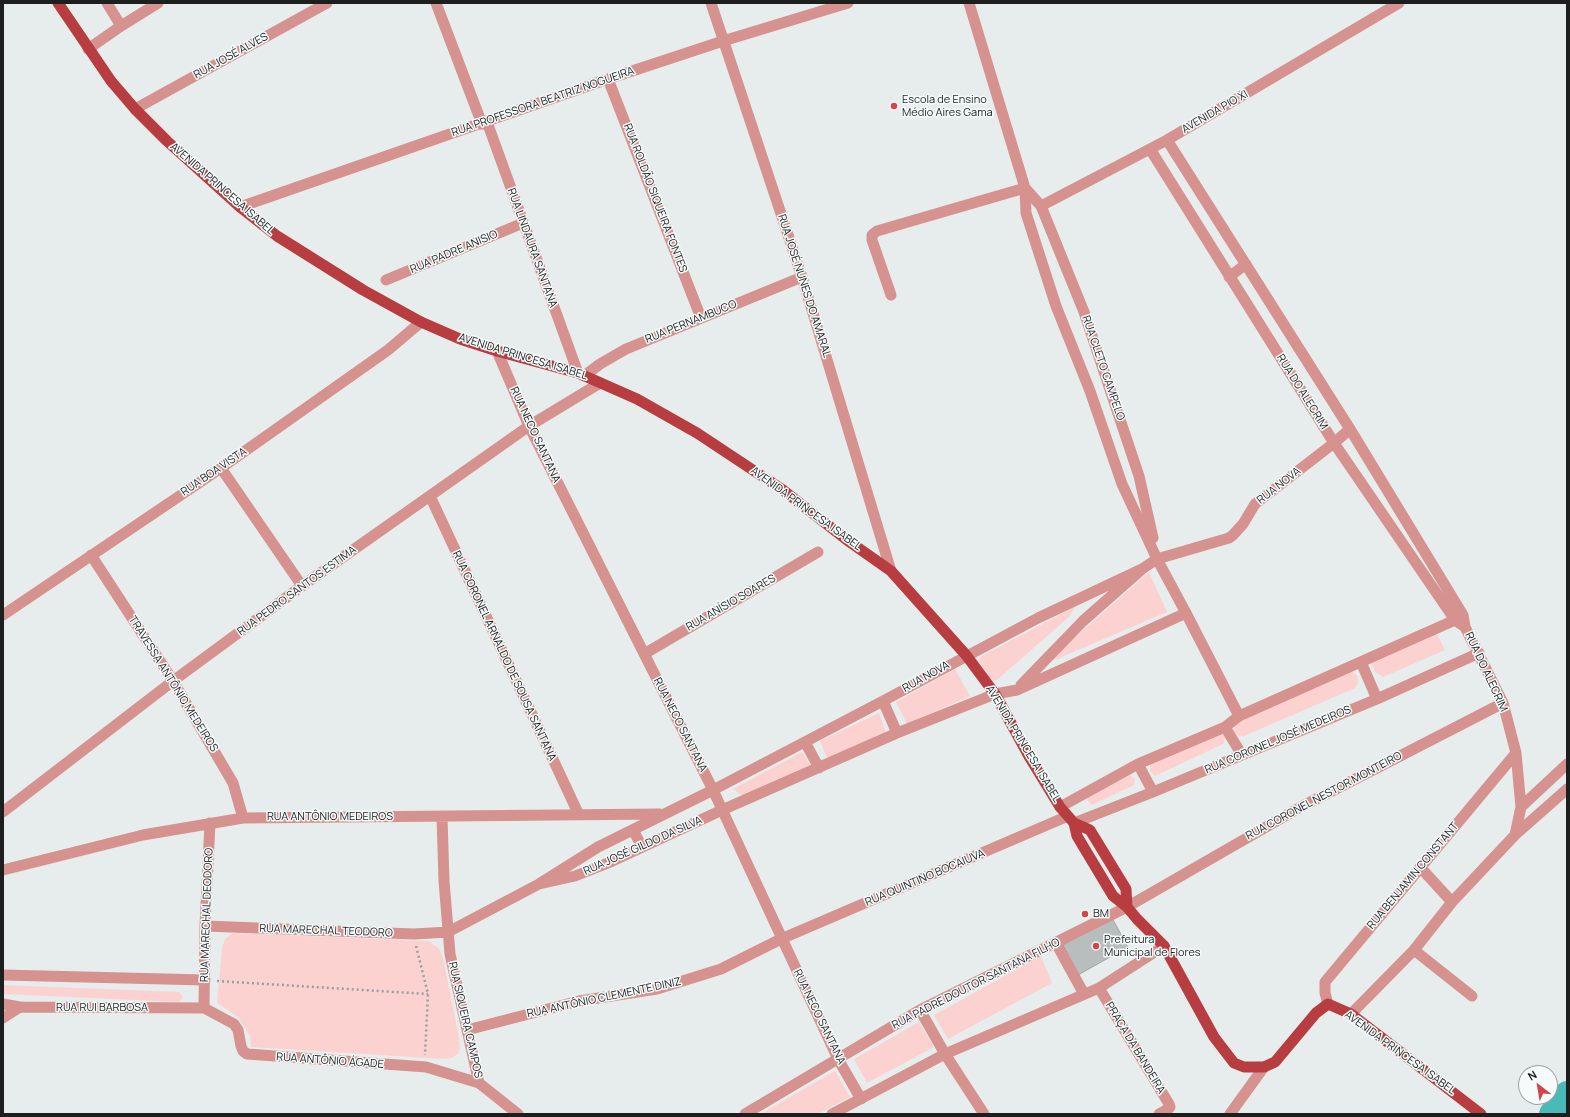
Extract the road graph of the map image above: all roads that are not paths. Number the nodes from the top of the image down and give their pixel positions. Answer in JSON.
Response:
{"nodes":[{"id":1,"x":58,"y":3,"type":"edge"},
{"id":2,"x":107,"y":3,"type":"edge"},
{"id":3,"x":158,"y":3,"type":"edge"},
{"id":4,"x":327,"y":3,"type":"edge"},
{"id":5,"x":437,"y":3,"type":"edge"},
{"id":6,"x":711,"y":3,"type":"edge"},
{"id":7,"x":848,"y":3,"type":"edge"},
{"id":8,"x":969,"y":3,"type":"edge"},
{"id":9,"x":1399,"y":3,"type":"edge"},
{"id":10,"x":1383,"y":7,"type":"edge"},
{"id":11,"x":121,"y":26,"type":"junction"},
{"id":12,"x":722,"y":41,"type":"junction"},
{"id":13,"x":88,"y":49,"type":"junction"},
{"id":14,"x":608,"y":79,"type":"junction"},
{"id":15,"x":135,"y":109,"type":"junction"},
{"id":16,"x":485,"y":123,"type":"junction"},
{"id":17,"x":1167,"y":140,"type":"junction"},
{"id":18,"x":1150,"y":149,"type":"junction"},
{"id":19,"x":1025,"y":188,"type":"junction"},
{"id":20,"x":1041,"y":206,"type":"junction"},
{"id":21,"x":240,"y":207,"type":"junction"},
{"id":22,"x":523,"y":223,"type":"junction"},
{"id":23,"x":1246,"y":264,"type":"junction"},
{"id":24,"x":802,"y":277,"type":"junction"},
{"id":25,"x":1229,"y":277,"type":"junction"},
{"id":26,"x":386,"y":280,"type":"dead end"},
{"id":27,"x":891,"y":295,"type":"dead end"},
{"id":28,"x":701,"y":318,"type":"junction"},
{"id":29,"x":420,"y":322,"type":"junction"},
{"id":30,"x":497,"y":352,"type":"junction"},
{"id":31,"x":581,"y":375,"type":"junction"},
{"id":32,"x":600,"y":383,"type":"junction"},
{"id":33,"x":529,"y":426,"type":"junction"},
{"id":34,"x":1350,"y":429,"type":"junction"},
{"id":35,"x":1334,"y":443,"type":"junction"},
{"id":36,"x":221,"y":468,"type":"junction"},
{"id":37,"x":430,"y":496,"type":"junction"},
{"id":38,"x":818,"y":552,"type":"dead end"},
{"id":39,"x":91,"y":555,"type":"junction"},
{"id":40,"x":1157,"y":559,"type":"junction"},
{"id":41,"x":1142,"y":569,"type":"junction"},
{"id":42,"x":891,"y":571,"type":"junction"},
{"id":43,"x":302,"y":586,"type":"junction"},
{"id":44,"x":1186,"y":613,"type":"junction"},
{"id":45,"x":3,"y":615,"type":"edge"},
{"id":46,"x":1455,"y":620,"type":"junction"},
{"id":47,"x":1465,"y":627,"type":"junction"},
{"id":48,"x":1479,"y":653,"type":"junction"},
{"id":49,"x":644,"y":654,"type":"junction"},
{"id":50,"x":966,"y":655,"type":"junction"},
{"id":51,"x":1361,"y":662,"type":"junction"},
{"id":52,"x":173,"y":681,"type":"junction"},
{"id":53,"x":1017,"y":690,"type":"junction"},
{"id":54,"x":995,"y":694,"type":"junction"},
{"id":55,"x":1377,"y":699,"type":"junction"},
{"id":56,"x":883,"y":701,"type":"junction"},
{"id":57,"x":1503,"y":703,"type":"junction"},
{"id":58,"x":1239,"y":716,"type":"junction"},
{"id":59,"x":1225,"y":727,"type":"junction"},
{"id":60,"x":897,"y":733,"type":"junction"},
{"id":61,"x":805,"y":742,"type":"junction"},
{"id":62,"x":1516,"y":752,"type":"junction"},
{"id":63,"x":1242,"y":755,"type":"junction"},
{"id":64,"x":1138,"y":764,"type":"junction"},
{"id":65,"x":1567,"y":764,"type":"edge"},
{"id":66,"x":819,"y":768,"type":"junction"},
{"id":67,"x":713,"y":790,"type":"junction"},
{"id":68,"x":1567,"y":790,"type":"edge"},
{"id":69,"x":1152,"y":792,"type":"junction"},
{"id":70,"x":1521,"y":806,"type":"junction"},
{"id":71,"x":1060,"y":807,"type":"junction"},
{"id":72,"x":722,"y":810,"type":"junction"},
{"id":73,"x":3,"y":812,"type":"edge"},
{"id":74,"x":663,"y":814,"type":"junction"},
{"id":75,"x":579,"y":815,"type":"junction"},
{"id":76,"x":442,"y":817,"type":"junction"},
{"id":77,"x":243,"y":818,"type":"junction"},
{"id":78,"x":1071,"y":820,"type":"junction"},
{"id":79,"x":210,"y":823,"type":"junction"},
{"id":80,"x":633,"y":830,"type":"junction"},
{"id":81,"x":1515,"y":835,"type":"junction"},
{"id":82,"x":598,"y":847,"type":"junction"},
{"id":83,"x":642,"y":847,"type":"junction"},
{"id":84,"x":608,"y":863,"type":"junction"},
{"id":85,"x":1420,"y":867,"type":"junction"},
{"id":86,"x":3,"y":870,"type":"edge"},
{"id":87,"x":540,"y":884,"type":"junction"},
{"id":88,"x":1452,"y":902,"type":"junction"},
{"id":89,"x":1127,"y":907,"type":"junction"},
{"id":90,"x":205,"y":926,"type":"junction"},
{"id":91,"x":448,"y":932,"type":"junction"},
{"id":92,"x":781,"y":939,"type":"junction"},
{"id":93,"x":1056,"y":943,"type":"junction"},
{"id":94,"x":1164,"y":946,"type":"junction"},
{"id":95,"x":1414,"y":950,"type":"junction"},
{"id":96,"x":3,"y":975,"type":"edge"},
{"id":97,"x":205,"y":980,"type":"junction"},
{"id":98,"x":1099,"y":988,"type":"junction"},
{"id":99,"x":1084,"y":994,"type":"junction"},
{"id":100,"x":1472,"y":996,"type":"dead end"},
{"id":101,"x":3,"y":1004,"type":"edge"},
{"id":102,"x":1328,"y":1004,"type":"junction"},
{"id":103,"x":20,"y":1007,"type":"junction"},
{"id":104,"x":204,"y":1008,"type":"junction"},
{"id":105,"x":920,"y":1010,"type":"junction"},
{"id":106,"x":1351,"y":1014,"type":"junction"},
{"id":107,"x":3,"y":1018,"type":"edge"},
{"id":108,"x":467,"y":1030,"type":"junction"},
{"id":109,"x":945,"y":1054,"type":"junction"},
{"id":110,"x":838,"y":1059,"type":"junction"},
{"id":111,"x":1264,"y":1067,"type":"junction"},
{"id":112,"x":479,"y":1083,"type":"junction"},
{"id":113,"x":861,"y":1099,"type":"junction"},
{"id":114,"x":1163,"y":1111,"type":"edge"},
{"id":115,"x":518,"y":1114,"type":"edge"},
{"id":116,"x":746,"y":1114,"type":"edge"},
{"id":117,"x":832,"y":1114,"type":"edge"},
{"id":118,"x":984,"y":1114,"type":"edge"},
{"id":119,"x":1230,"y":1114,"type":"edge"},
{"id":120,"x":1481,"y":1114,"type":"edge"}],
"edges":[{"from":1,"to":13,"type":"main road","name":"AVENIDA PRINCESA ISABEL"},
{"from":2,"to":11,"type":"street"},
{"from":3,"to":11,"type":"street"},
{"from":4,"to":15,"type":"street","name":"RUA JOSÉ ALVES"},
{"from":5,"to":16,"type":"street","name":"RUA LINDAURA SANTANA"},
{"from":6,"to":12,"type":"street","name":"RUA JOSÉ NUNES DO AMARAL"},
{"from":7,"to":12,"type":"street","name":"RUA PROFESSORA BEATRIZ NOGUEIRA"},
{"from":8,"to":19,"type":"street","name":"RUA CLETO CAMPELO"},
{"from":9,"to":10,"type":"street","name":"AVENIDA PIO XI"},
{"from":10,"to":17,"type":"street","name":"AVENIDA PIO XI"},
{"from":11,"to":13,"type":"street"},
{"from":12,"to":14,"type":"street","name":"RUA PROFESSORA BEATRIZ NOGUEIRA"},
{"from":12,"to":24,"type":"street","name":"RUA JOSÉ NUNES DO AMARAL"},
{"from":13,"to":15,"type":"main road","name":"AVENIDA PRINCESA ISABEL"},
{"from":14,"to":16,"type":"street","name":"RUA PROFESSORA BEATRIZ NOGUEIRA"},
{"from":14,"to":28,"type":"street","name":"RUA ROLDÃO SIQUEIRA FONTES"},
{"from":15,"to":21,"type":"main road","name":"AVENIDA PRINCESA ISABEL"},
{"from":16,"to":21,"type":"street","name":"RUA PROFESSORA BEATRIZ NOGUEIRA"},
{"from":16,"to":22,"type":"street","name":"RUA LINDAURA SANTANA"},
{"from":17,"to":18,"type":"street","name":"AVENIDA PIO XI"},
{"from":17,"to":23,"type":"street","name":"RUA DO ALECRIM"},
{"from":18,"to":20,"type":"street","name":"AVENIDA PIO XI"},
{"from":18,"to":25,"type":"street","name":"RUA DO ALECRIM"},
{"from":19,"to":20,"type":"street","name":"RUA CLETO CAMPELO"},
{"from":19,"to":27,"type":"street"},
{"from":19,"to":40,"type":"street","name":"RUA CLETO CAMPELO"},
{"from":20,"to":40,"type":"street","name":"RUA CLETO CAMPELO"},
{"from":21,"to":29,"type":"main road","name":"AVENIDA PRINCESA ISABEL"},
{"from":22,"to":26,"type":"street","name":"RUA PADRE ANISIO"},
{"from":22,"to":31,"type":"street","name":"RUA LINDAURA SANTANA"},
{"from":23,"to":25,"type":"street"},
{"from":23,"to":34,"type":"street","name":"RUA DO ALECRIM"},
{"from":24,"to":28,"type":"street","name":"RUA PERNAMBUCO"},
{"from":24,"to":42,"type":"street","name":"RUA JOSÉ NUNES DO AMARAL"},
{"from":25,"to":35,"type":"street","name":"RUA DO ALECRIM"},
{"from":28,"to":31,"type":"street","name":"RUA PERNAMBUCO"},
{"from":29,"to":30,"type":"main road","name":"AVENIDA PRINCESA ISABEL"},
{"from":29,"to":36,"type":"street","name":"RUA BOA VISTA"},
{"from":30,"to":31,"type":"main road","name":"AVENIDA PRINCESA ISABEL"},
{"from":30,"to":33,"type":"street","name":"RUA NECO SANTANA"},
{"from":31,"to":32,"type":"main road","name":"AVENIDA PRINCESA ISABEL"},
{"from":32,"to":33,"type":"street","name":"RUA PEDRO SANTOS ESTIMA"},
{"from":32,"to":42,"type":"main road","name":"AVENIDA PRINCESA ISABEL"},
{"from":33,"to":37,"type":"street","name":"RUA PEDRO SANTOS ESTIMA"},
{"from":33,"to":49,"type":"street","name":"RUA NECO SANTANA"},
{"from":34,"to":35,"type":"street","name":"RUA NOVA"},
{"from":34,"to":47,"type":"street","name":"RUA DO ALECRIM"},
{"from":35,"to":40,"type":"street","name":"RUA NOVA"},
{"from":35,"to":46,"type":"street","name":"RUA DO ALECRIM"},
{"from":36,"to":39,"type":"street","name":"RUA BOA VISTA"},
{"from":36,"to":43,"type":"street"},
{"from":37,"to":43,"type":"street","name":"RUA PEDRO SANTOS ESTIMA"},
{"from":37,"to":75,"type":"street","name":"RUA CORONEL ARNALDO DE SOUSA SANTANA"},
{"from":38,"to":49,"type":"street","name":"RUA ANÍSIO SOARES"},
{"from":39,"to":45,"type":"street","name":"RUA BOA VISTA"},
{"from":39,"to":52,"type":"street","name":"TRAVESSA ANTÔNIO MEDEIROS"},
{"from":40,"to":41,"type":"street","name":"RUA NOVA"},
{"from":40,"to":44,"type":"street","name":"RUA CLETO CAMPELO"},
{"from":41,"to":50,"type":"street","name":"RUA NOVA"},
{"from":41,"to":53,"type":"street","name":"RUA NOVA"},
{"from":42,"to":50,"type":"main road","name":"AVENIDA PRINCESA ISABEL"},
{"from":43,"to":52,"type":"street","name":"RUA PEDRO SANTOS ESTIMA"},
{"from":44,"to":53,"type":"street"},
{"from":44,"to":58,"type":"street","name":"RUA CLETO CAMPELO"},
{"from":46,"to":47,"type":"street","name":"RUA DO ALECRIM"},
{"from":46,"to":51,"type":"street"},
{"from":47,"to":48,"type":"street","name":"RUA DO ALECRIM"},
{"from":48,"to":55,"type":"street","name":"RUA CORONEL JOSÉ MEDEIROS"},
{"from":48,"to":57,"type":"street","name":"RUA DO ALECRIM"},
{"from":49,"to":67,"type":"street","name":"RUA NECO SANTANA"},
{"from":50,"to":54,"type":"main road","name":"AVENIDA PRINCESA ISABEL"},
{"from":50,"to":56,"type":"street","name":"RUA NOVA"},
{"from":51,"to":55,"type":"street"},
{"from":51,"to":58,"type":"street"},
{"from":52,"to":73,"type":"street","name":"RUA PEDRO SANTOS ESTIMA"},
{"from":52,"to":77,"type":"street","name":"TRAVESSA ANTÔNIO MEDEIROS"},
{"from":53,"to":54,"type":"street"},
{"from":54,"to":60,"type":"street"},
{"from":54,"to":71,"type":"main road","name":"AVENIDA PRINCESA ISABEL"},
{"from":55,"to":63,"type":"street","name":"RUA CORONEL JOSÉ MEDEIROS"},
{"from":56,"to":60,"type":"street"},
{"from":56,"to":61,"type":"street","name":"RUA NOVA"},
{"from":57,"to":62,"type":"street","name":"RUA DO ALECRIM"},
{"from":57,"to":89,"type":"street","name":"RUA CORONEL NESTOR MONTEIRO"},
{"from":58,"to":59,"type":"street"},
{"from":59,"to":63,"type":"street"},
{"from":59,"to":64,"type":"street"},
{"from":60,"to":66,"type":"street"},
{"from":61,"to":66,"type":"street"},
{"from":61,"to":67,"type":"street","name":"RUA NOVA"},
{"from":62,"to":70,"type":"street","name":"RUA DO ALECRIM"},
{"from":62,"to":85,"type":"street","name":"RUA BENJAMIN CONSTANT"},
{"from":63,"to":69,"type":"street","name":"RUA CORONEL JOSÉ MEDEIROS"},
{"from":64,"to":69,"type":"street"},
{"from":64,"to":71,"type":"street"},
{"from":65,"to":70,"type":"street"},
{"from":66,"to":72,"type":"street"},
{"from":67,"to":72,"type":"street","name":"RUA NECO SANTANA"},
{"from":67,"to":74,"type":"street","name":"RUA JOSÉ GILDO DA SILVA"},
{"from":68,"to":81,"type":"street"},
{"from":69,"to":78,"type":"street","name":"RUA CORONEL JOSÉ MEDEIROS"},
{"from":70,"to":81,"type":"street","name":"RUA DO ALECRIM"},
{"from":71,"to":78,"type":"main road","name":"AVENIDA PRINCESA ISABEL"},
{"from":72,"to":83,"type":"street","name":"RUA JOSÉ GILDO DA SILVA"},
{"from":72,"to":92,"type":"street","name":"RUA NECO SANTANA"},
{"from":74,"to":75,"type":"street","name":"RUA ANTÔNIO MEDEIROS"},
{"from":74,"to":80,"type":"street","name":"RUA JOSÉ GILDO DA SILVA"},
{"from":75,"to":76,"type":"street","name":"RUA ANTÔNIO MEDEIROS"},
{"from":76,"to":77,"type":"street","name":"RUA ANTÔNIO MEDEIROS"},
{"from":76,"to":91,"type":"street","name":"RUA SIQUEIRA CAMPOS"},
{"from":77,"to":79,"type":"street","name":"RUA ANTÔNIO MEDEIROS"},
{"from":78,"to":89,"type":"main road","name":"AVENIDA PRINCESA ISABEL"},
{"from":78,"to":89,"type":"main road","name":"AVENIDA PRINCESA ISABEL"},
{"from":78,"to":92,"type":"street","name":"RUA QUINTINO BOCAIUVA"},
{"from":79,"to":86,"type":"street","name":"RUA ANTÔNIO MEDEIROS"},
{"from":79,"to":90,"type":"street","name":"RUA MARECHAL DEODORO"},
{"from":80,"to":82,"type":"street","name":"RUA JOSÉ GILDO DA SILVA"},
{"from":80,"to":83,"type":"street"},
{"from":81,"to":88,"type":"street"},
{"from":82,"to":84,"type":"street"},
{"from":82,"to":87,"type":"street","name":"RUA JOSÉ GILDO DA SILVA"},
{"from":83,"to":84,"type":"street","name":"RUA JOSÉ GILDO DA SILVA"},
{"from":84,"to":87,"type":"street","name":"RUA JOSÉ GILDO DA SILVA"},
{"from":85,"to":88,"type":"street"},
{"from":85,"to":102,"type":"street","name":"RUA BENJAMIN CONSTANT"},
{"from":87,"to":91,"type":"street","name":"RUA JOSÉ GILDO DA SILVA"},
{"from":88,"to":95,"type":"street"},
{"from":89,"to":93,"type":"street","name":"RUA PADRE DOUTOR SANTANA FILHO"},
{"from":89,"to":94,"type":"main road","name":"AVENIDA PRINCESA ISABEL"},
{"from":90,"to":91,"type":"street","name":"RUA MARECHAL TEODORO"},
{"from":90,"to":97,"type":"street","name":"RUA MARECHAL DEODORO"},
{"from":91,"to":108,"type":"street","name":"RUA SIQUEIRA CAMPOS"},
{"from":92,"to":108,"type":"street","name":"RUA ANTÔNIO CLEMENTE DINIZ"},
{"from":92,"to":110,"type":"street","name":"RUA NECO SANTANA"},
{"from":93,"to":99,"type":"street"},
{"from":93,"to":105,"type":"street","name":"RUA PADRE DOUTOR SANTANA FILHO"},
{"from":94,"to":98,"type":"street"},
{"from":94,"to":111,"type":"main road","name":"AVENIDA PRINCESA ISABEL"},
{"from":95,"to":100,"type":"street"},
{"from":95,"to":106,"type":"street"},
{"from":96,"to":97,"type":"street"},
{"from":97,"to":104,"type":"street","name":"RUA MARECHAL DEODORO"},
{"from":98,"to":99,"type":"street"},
{"from":98,"to":114,"type":"street","name":"PRAÇA DA BANDEIRA"},
{"from":99,"to":109,"type":"street"},
{"from":101,"to":103,"type":"street"},
{"from":102,"to":106,"type":"main road","name":"AVENIDA PRINCESA ISABEL"},
{"from":102,"to":111,"type":"main road"},
{"from":103,"to":104,"type":"street","name":"RUA RUI BARBOSA"},
{"from":103,"to":107,"type":"street"},
{"from":104,"to":112,"type":"street","name":"RUA ANTÔNIO ÁGADE"},
{"from":105,"to":109,"type":"street"},
{"from":105,"to":110,"type":"street","name":"RUA PADRE DOUTOR SANTANA FILHO"},
{"from":106,"to":120,"type":"main road","name":"AVENIDA PRINCESA ISABEL"},
{"from":108,"to":112,"type":"street","name":"RUA SIQUEIRA CAMPOS"},
{"from":109,"to":113,"type":"street"},
{"from":109,"to":118,"type":"street"},
{"from":110,"to":113,"type":"street","name":"RUA NECO SANTANA"},
{"from":110,"to":116,"type":"street","name":"RUA PADRE DOUTOR SANTANA FILHO"},
{"from":111,"to":119,"type":"street"},
{"from":112,"to":115,"type":"street","name":"RUA SIQUEIRA CAMPOS"},
{"from":113,"to":117,"type":"street"}]}
